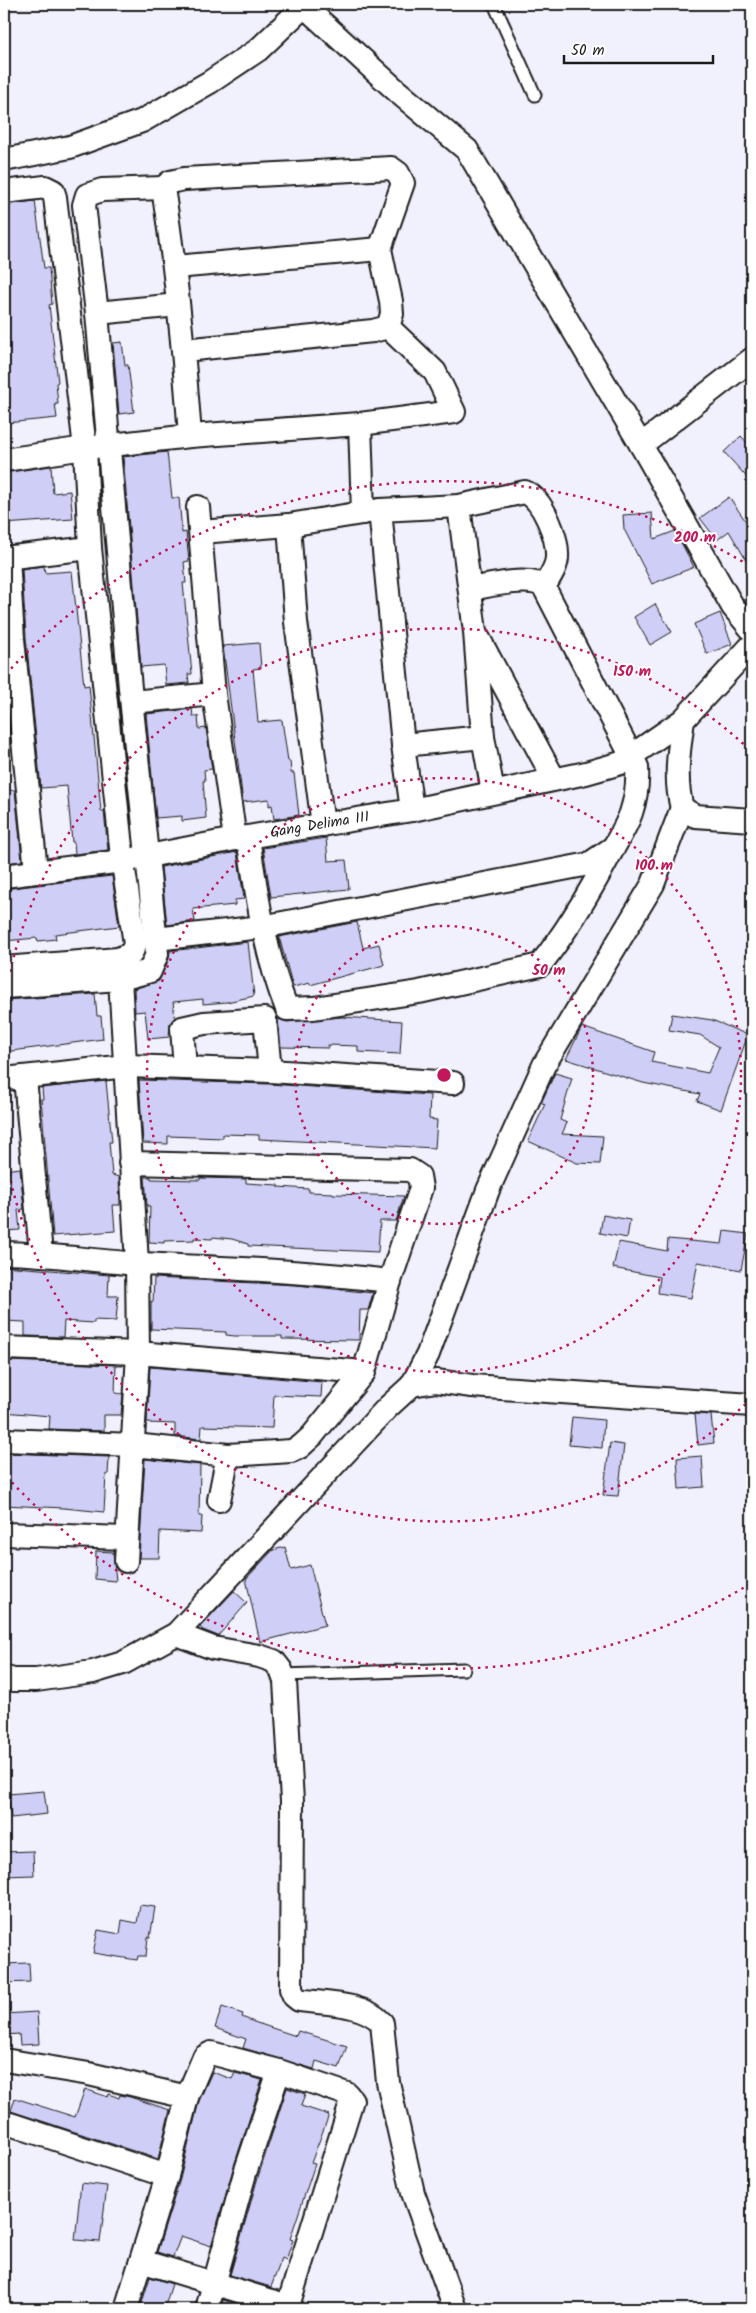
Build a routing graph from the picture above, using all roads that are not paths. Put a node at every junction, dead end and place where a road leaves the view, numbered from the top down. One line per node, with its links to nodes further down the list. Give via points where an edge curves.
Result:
1 (494, 4): 3 (lane)
2 (306, 5): 4 (street, via 258,50 142,121 70,147); 16 (street, via 398,92 467,150)
3 (535, 95)
4 (4, 160)
5 (163, 188): 7 (street, via 170,182 184,179 391,168 403,183); 8 (street); 10 (street, via 102,190 87,195 84,205)
6 (4, 192): 18 (street, via 45,187 53,191)
7 (380, 249): 8 (street); 11 (street, via 391,301)
8 (175, 267): 9 (street)
9 (178, 305): 10 (street); 12 (street)
10 (97, 313): 17 (street)
11 (388, 327): 12 (street); 14 (street, via 435,372 454,412)
12 (184, 350): 15 (street)
13 (752, 358): 16 (street)
14 (360, 424): 15 (street); 22 (street)
15 (190, 436): 17 (street)
16 (641, 445): 29 (street, via 733,608)
17 (108, 446): 18 (street); 34 (street)
18 (85, 448): 19 (street); 25 (street)
19 (4, 460)
20 (459, 506): 22 (street); 27 (street, via 517,492 533,495 550,523 558,558); 28 (street)
21 (198, 507): 24 (street)
22 (372, 511): 23 (street); 38 (street)
23 (289, 525): 24 (street); 45 (street, via 296,622)
24 (201, 532): 33 (street)
25 (90, 548): 26 (street); 49 (street)
26 (6, 558): 31 (street)
27 (544, 586): 28 (street, via 527,581); 39 (street)
28 (470, 589): 30 (street)
29 (752, 630)
30 (475, 632): 37 (street); 40 (street)
31 (8, 639): 36 (street)
32 (752, 645): 35 (street, Gang Delima III)
33 (214, 694): 34 (street); 46 (street)
34 (132, 702): 48 (street)
35 (683, 720): 39 (street, Gang Delima III); 42 (street, via 678,759 678,795)
36 (13, 730): 50 (street)
37 (483, 737): 38 (street); 41 (street)
38 (403, 745): 43 (street)
39 (632, 756): 40 (street, Gang Delima III, via 621,763); 47 (street, via 638,782 631,813)
40 (554, 779): 41 (street, Gang Delima III)
41 (492, 792): 43 (street, Gang Delima III)
42 (682, 808): 44 (street, via 695,816); 70 (street, via 653,884 544,1065 488,1190 428,1354)
43 (412, 810): 45 (street, Gang Delima III)
44 (752, 820)
45 (322, 825): 46 (street, Gang Delima III)
46 (242, 838): 48 (street, Gang Delima III); 52 (street)
47 (613, 848): 52 (street, via 589,864); 52 (street, via 591,890 540,965 502,975 418,992 287,1009 275,981)
48 (146, 855): 49 (street, Gang Delima III); 53 (street)
49 (123, 861): 50 (street, Gang Delima III); 54 (street, via 135,944 131,954 118,959)
50 (36, 871): 51 (street, Gang Delima III)
51 (4, 876)
52 (262, 927): 53 (street)
53 (156, 939): 55 (street, via 157,954 150,971)
54 (4, 968)
55 (120, 978): 56 (street); 57 (street)
56 (4, 987)
57 (127, 1066): 58 (street); 60 (street); 62 (street)
58 (184, 1068): 59 (street); 59 (street, via 182,1028 204,1023 264,1019)
59 (270, 1071): 61 (street)
60 (15, 1078): 64 (street)
61 (453, 1083)
62 (130, 1163): 65 (street); 66 (street, via 410,1170 419,1176 421,1188)
63 (4, 1253): 64 (street)
64 (41, 1254): 65 (street)
65 (137, 1263): 66 (street, via 319,1273); 68 (street)
66 (390, 1281): 69 (street)
67 (4, 1348): 68 (street)
68 (138, 1353): 69 (street); 73 (street)
69 (364, 1372): 74 (street, via 300,1447 291,1451)
70 (412, 1385): 71 (street, via 436,1381); 79 (street)
71 (752, 1405)
72 (4, 1440): 73 (street)
73 (134, 1445): 74 (street); 77 (street)
74 (228, 1455): 75 (street)
75 (219, 1500)
76 (4, 1534): 77 (street)
77 (126, 1538): 78 (street)
78 (126, 1561)
79 (176, 1634): 81 (street, via 213,1648 274,1661); 82 (street, via 123,1663 89,1673 36,1680)
80 (464, 1669): 81 (lane)
81 (283, 1675): 93 (street, via 292,1801 291,1989 299,2000 366,2011 382,2023 388,2082 413,2193)
82 (4, 1677)
83 (4, 2060): 85 (street, via 89,2074)
84 (279, 2071): 85 (street, via 216,2053 207,2054); 89 (street); 90 (street, via 347,2094 352,2100)
85 (187, 2097): 87 (street)
86 (10, 2124): 87 (street)
87 (167, 2176): 88 (street)
88 (140, 2261): 89 (street); 91 (street)
89 (214, 2284): 90 (street); 92 (street)
90 (288, 2308)
91 (126, 2309)
92 (207, 2309)
93 (455, 2309)

